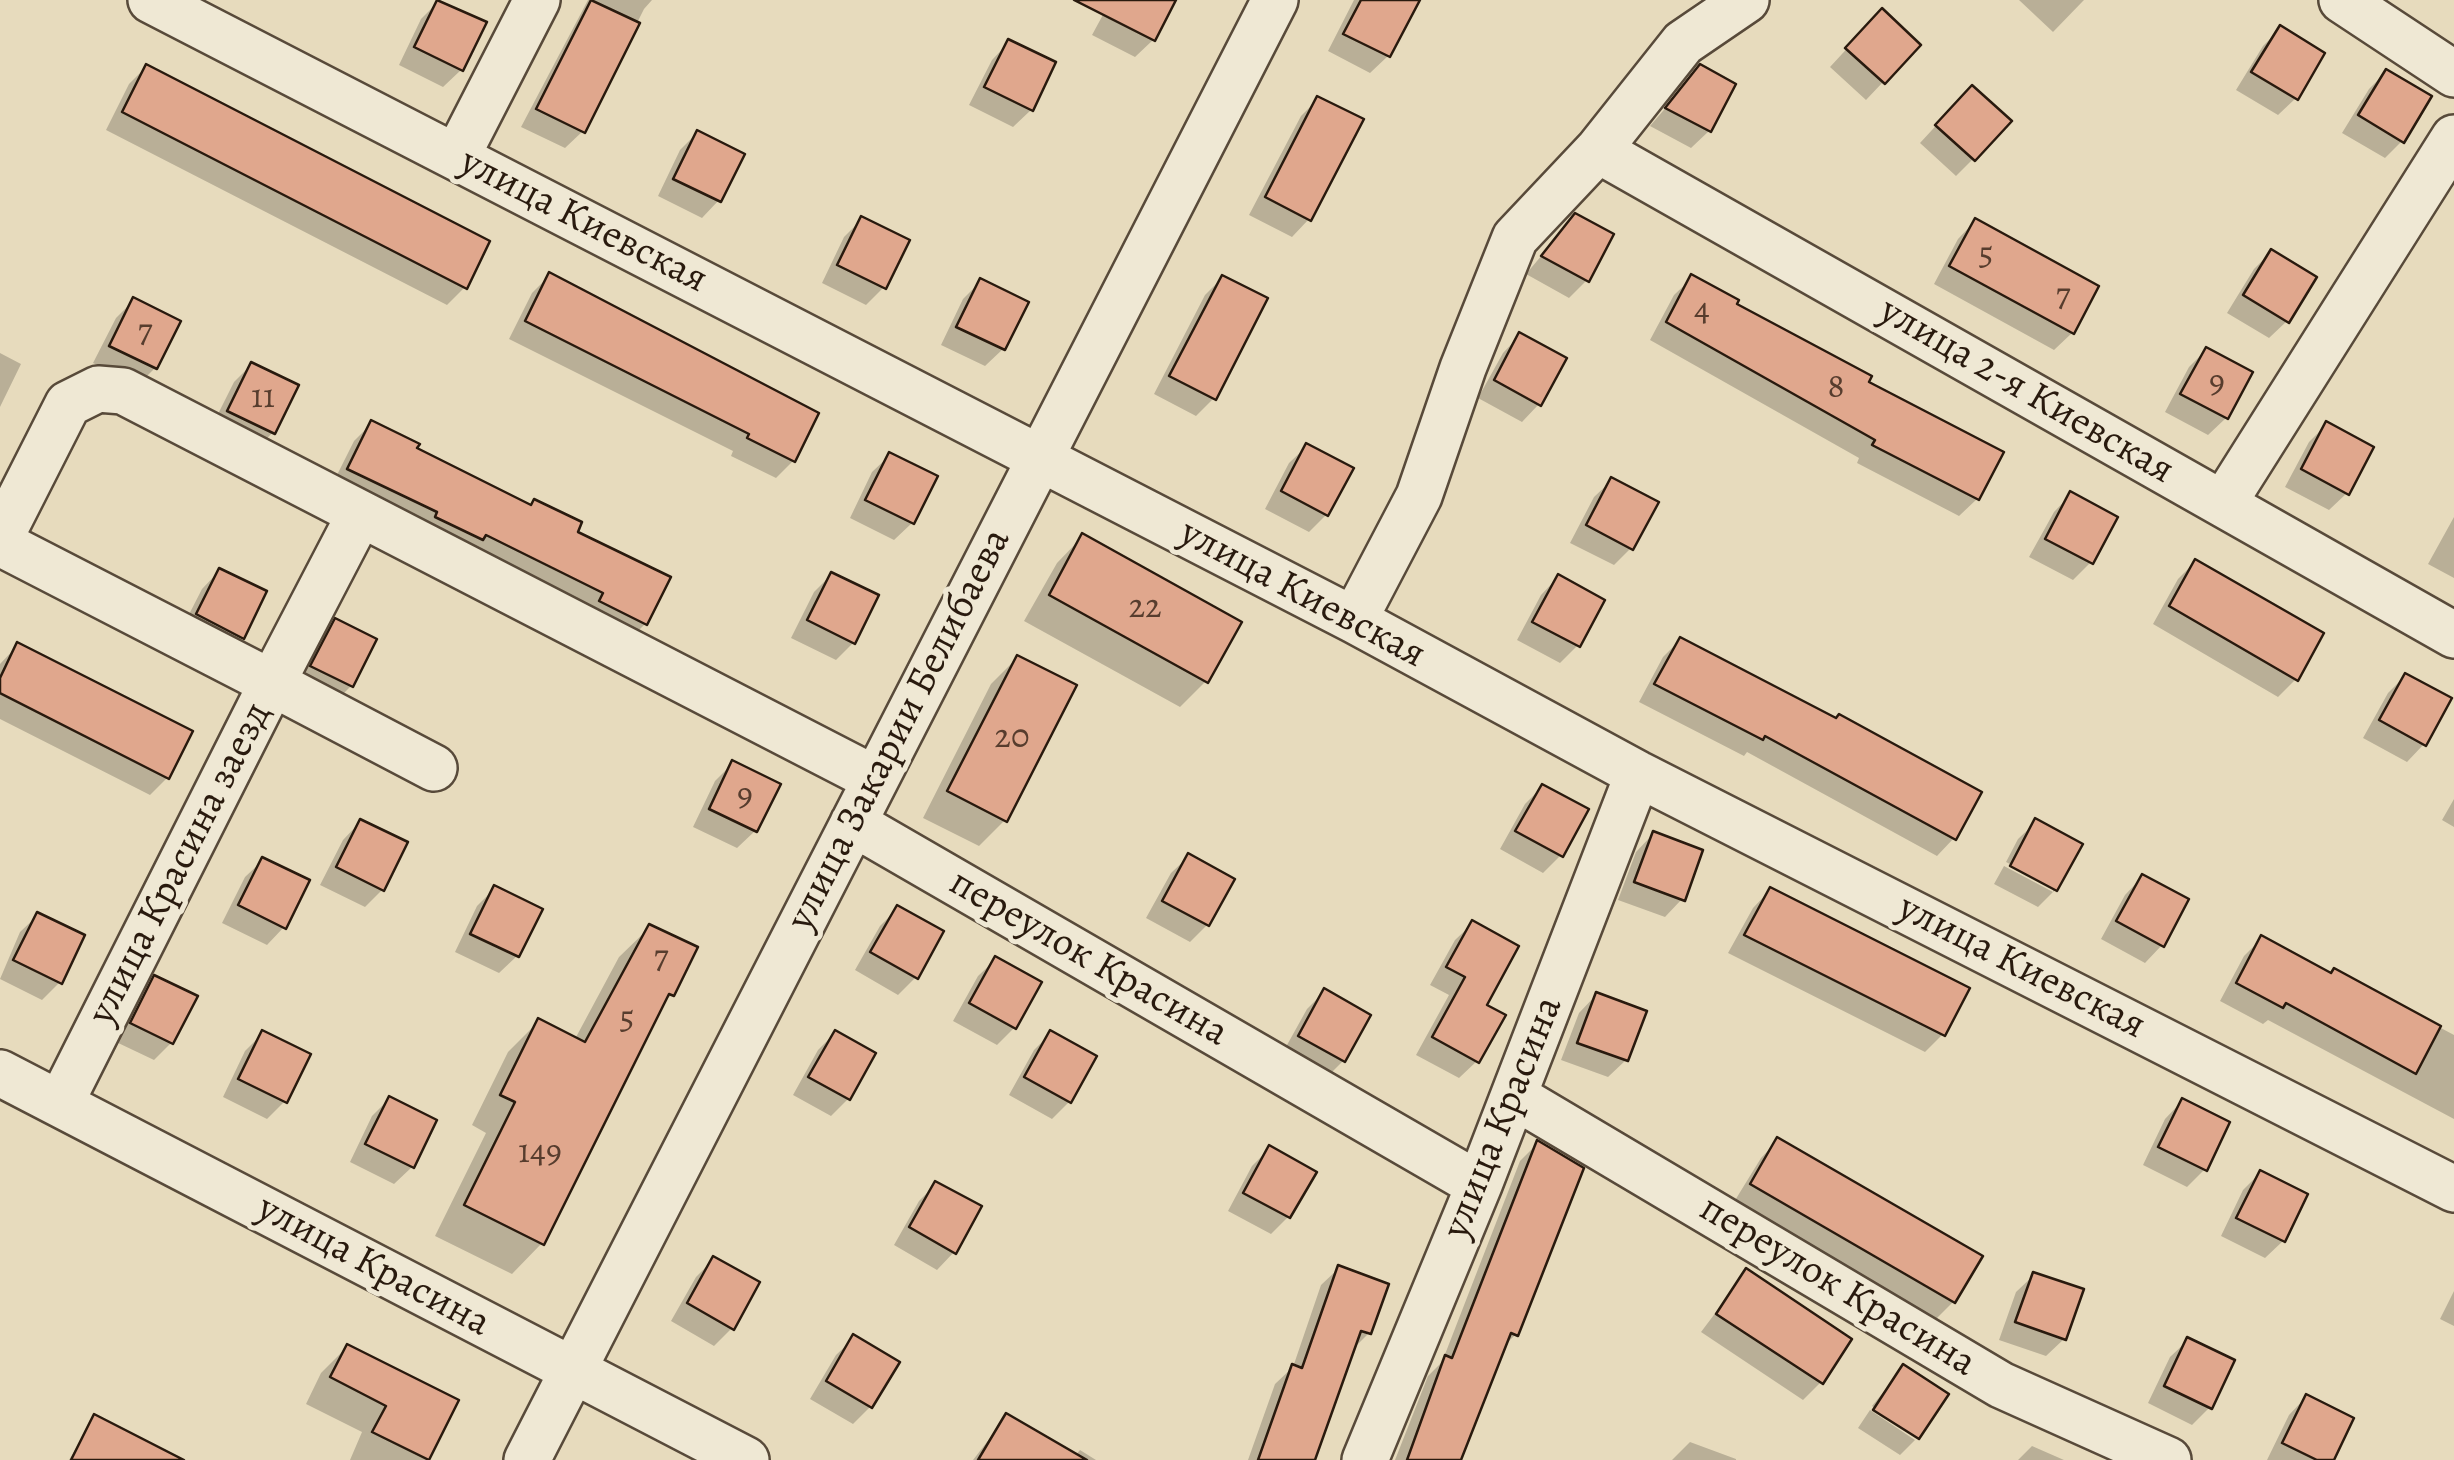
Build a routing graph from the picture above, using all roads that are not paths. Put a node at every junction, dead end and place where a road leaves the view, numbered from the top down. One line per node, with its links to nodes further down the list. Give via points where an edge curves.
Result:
1 (151, 0): 9 (street, улица Киевская)
2 (537, 0): 9 (street)
3 (1275, 0): 10 (street, улица Закарии Белибаева)
4 (1746, 0): 8 (street, via 1683,43)
5 (2342, 0): 6 (street)
6 (2454, 74)
7 (2454, 138): 11 (street)
8 (1598, 150): 11 (street, улица 2-я Киевская); 14 (street, via 1516,238 1419,496)
9 (457, 156): 10 (street, улица Киевская)
10 (1039, 458): 14 (street, улица Киевская); 19 (street, улица Закарии Белибаева)
11 (2223, 504): 15 (street, улица 2-я Киевская)
12 (360, 514): 13 (street, via 123,391 98,389 68,404); 16 (street); 19 (street)
13 (0, 540): 16 (street, улица Красина заезд)
14 (1354, 620): 18 (street, улица Киевская)
15 (2454, 635)
16 (272, 683): 17 (street); 23 (street, улица Красина заезд)
17 (434, 768)
18 (1638, 774): 22 (street, улица Красина); 25 (street, улица Киевская)
19 (875, 779): 20 (street, улица Закарии Белибаева)
20 (853, 823): 24 (street, переулок Красина); 26 (street, улица Закарии Белибаева)
21 (0, 1073): 23 (street, улица Красина)
22 (1514, 1096): 24 (street, улица Красина); 30 (street, переулок Красина, via 2001,1385)
23 (60, 1104): 26 (street, улица Красина)
24 (1479, 1184): 29 (street, улица Красина)
25 (2454, 1189)
26 (573, 1371): 27 (street, улица Закарии Белибаева); 28 (street, улица Красина)
27 (526, 1460)
28 (746, 1460)
29 (1365, 1460)
30 (2168, 1460)

